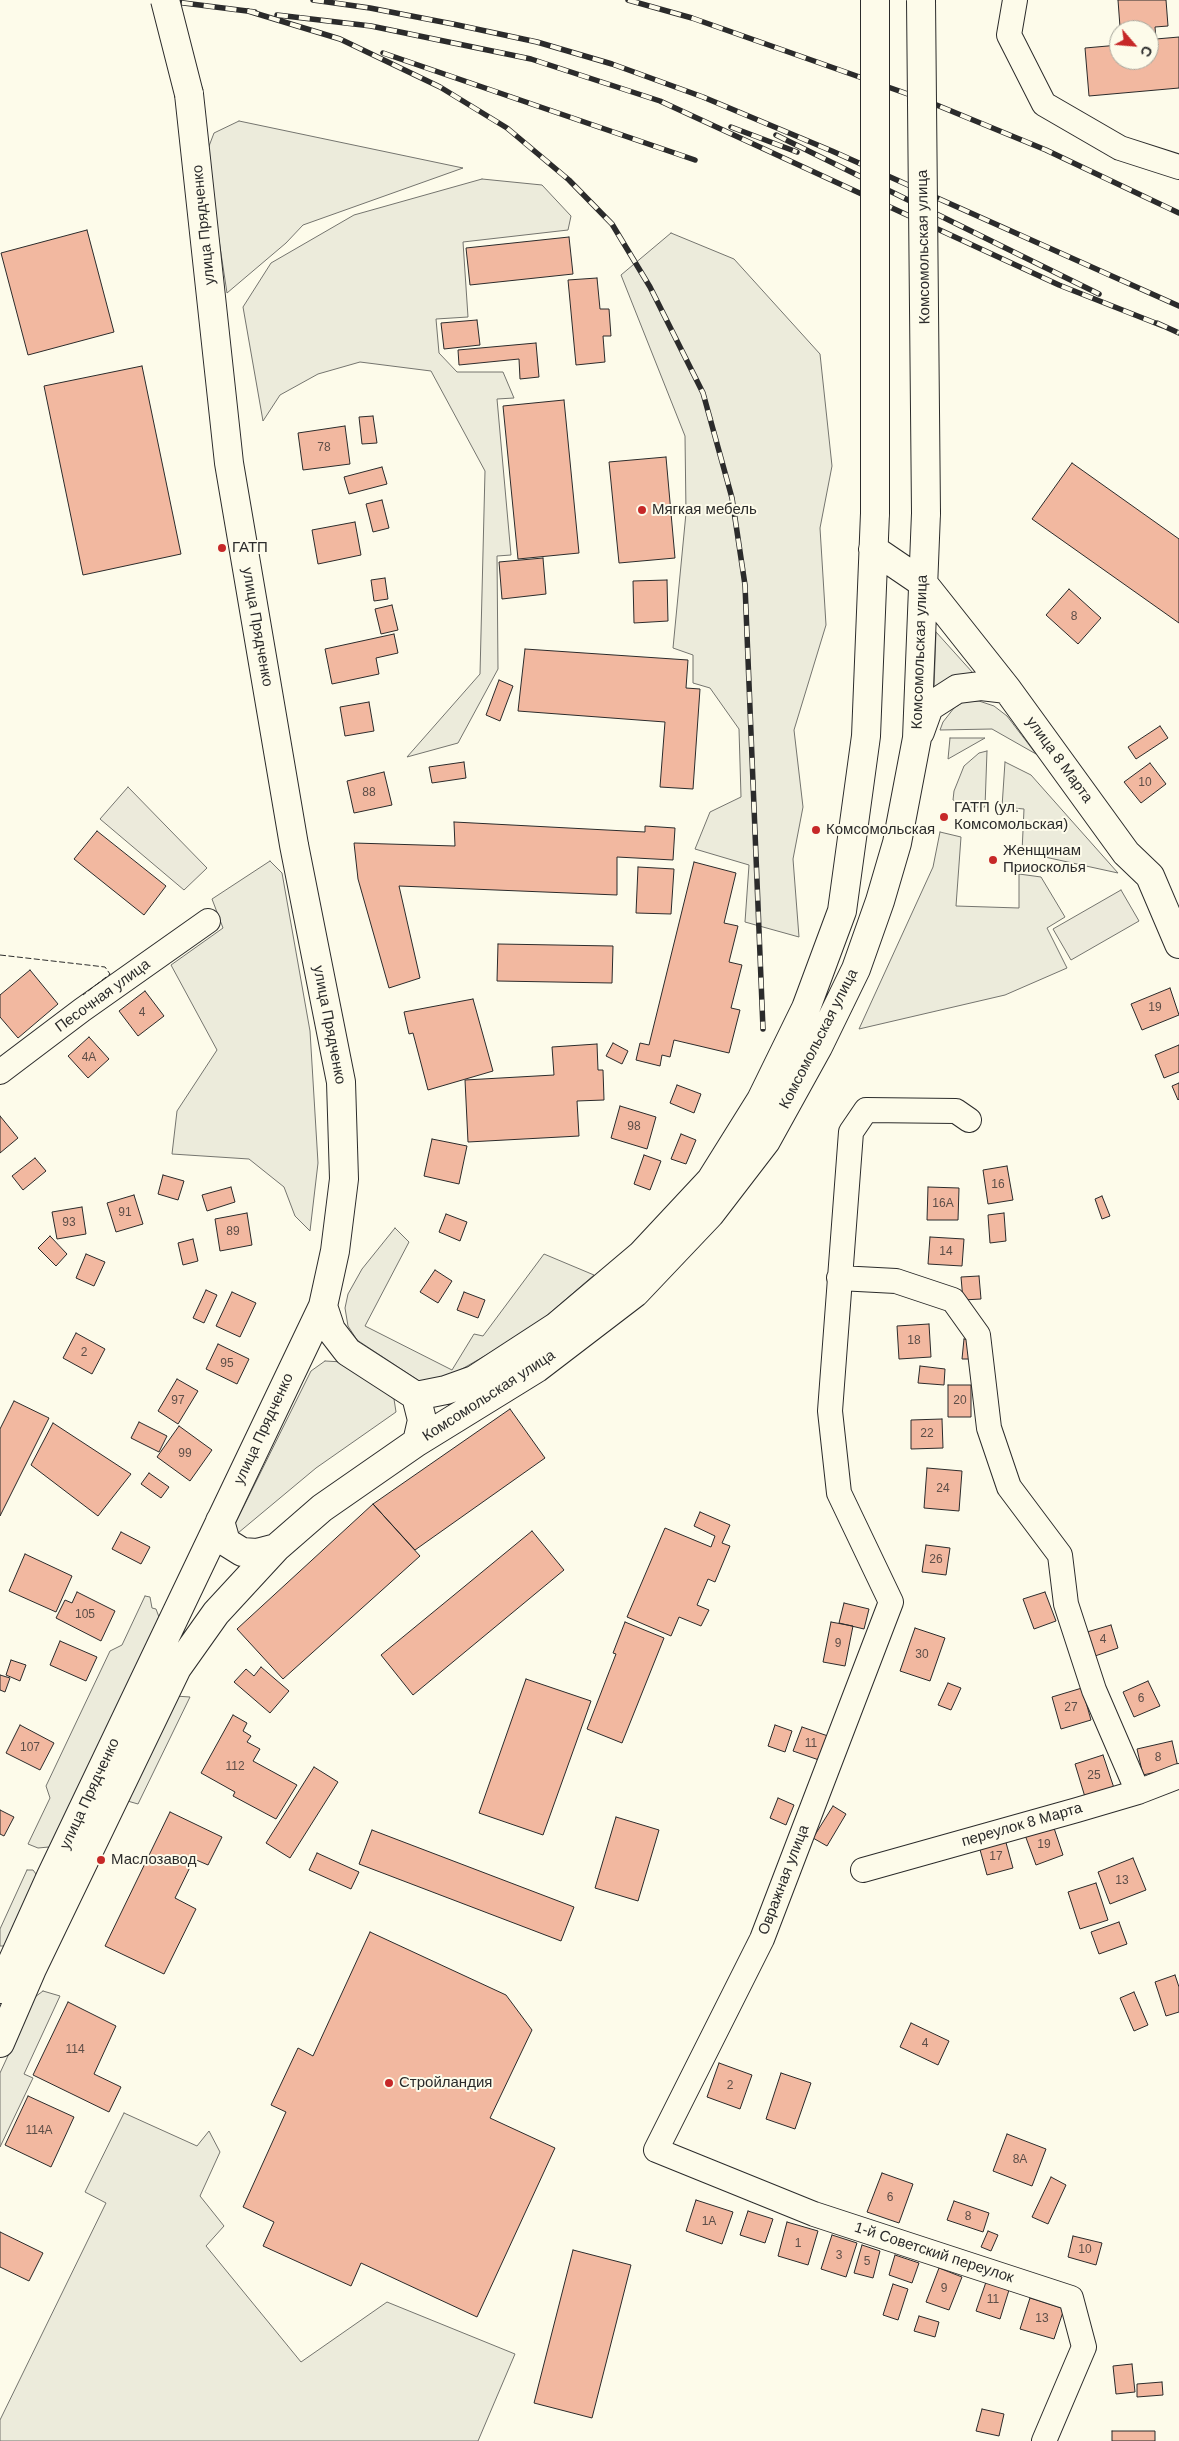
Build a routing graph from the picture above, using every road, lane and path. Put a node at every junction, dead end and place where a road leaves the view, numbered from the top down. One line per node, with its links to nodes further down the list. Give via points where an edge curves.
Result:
1 (165, 0): 15 (main road, улица Прядченко, bridge, via 189,94 229,463 294,845 341,1082 344,1179 335,1251)
2 (876, 0): 6 (main road, Комсомольская улица, bridge)
3 (921, 0): 7 (main road, Комсомольская улица, bridge, via 926,513)
4 (1015, 0): 5 (street, via 1009,35 1044,104 1120,148)
5 (1179, 168)
6 (873, 549): 7 (main road, улица 8 Марта); 18 (main road, Комсомольская улица, via 866,736 842,911 806,1008 761,1100 710,1180 634,1261 557,1326 474,1380)
7 (923, 583): 8 (main road, улица 8 Марта); 9 (main road, Комсомольская улица)
8 (1008, 689): 9 (main road, via 981,686 957,689 929,707); 11 (main road, улица 8 Марта, via 1126,853 1150,876)
9 (917, 738): 19 (main road, Комсомольская улица, via 897,843 856,969 766,1141 710,1214 635,1293 537,1368)
10 (208, 921): 12 (street, Песочная улица)
11 (1179, 944)
12 (0, 1072)
13 (969, 1120): 14 (street, via 956,1112 866,1110 851,1132)
14 (839, 1278): 23 (street, via 896,1281 953,1300 978,1334 989,1428 1009,1487 1060,1555 1066,1604 1094,1690); 28 (street, Овражная улица, via 830,1411 838,1493 891,1602 762,1939)
15 (323, 1306): 16 (main road, via 331,1330); 17 (main road, улица Прядченко)
16 (348, 1352): 17 (main road, via 322,1348); 18 (main road)
17 (298, 1357): 20 (main road, улица Прядченко)
18 (416, 1396): 19 (main road, via 422,1420)
19 (417, 1442): 21 (main road, Комсомольская улица, via 322,1508)
20 (220, 1521): 21 (main road, via 226,1542 242,1552 257,1553); 25 (main road, улица Прядченко)
21 (276, 1548): 25 (main road, улица Прядченко, via 216,1613 177,1668)
22 (1179, 1776): 23 (street, переулок 8 Марта)
23 (1138, 1792): 24 (street, переулок 8 Марта)
24 (863, 1870)
25 (61, 1881): 26 (main road, улица Прядченко); 27 (main road, улица Прядченко)
26 (0, 1989)
27 (0, 2043)
28 (656, 2150): 29 (street, 1-й Советский переулок, via 814,2214 1071,2298 1084,2347)
29 (1044, 2441)

